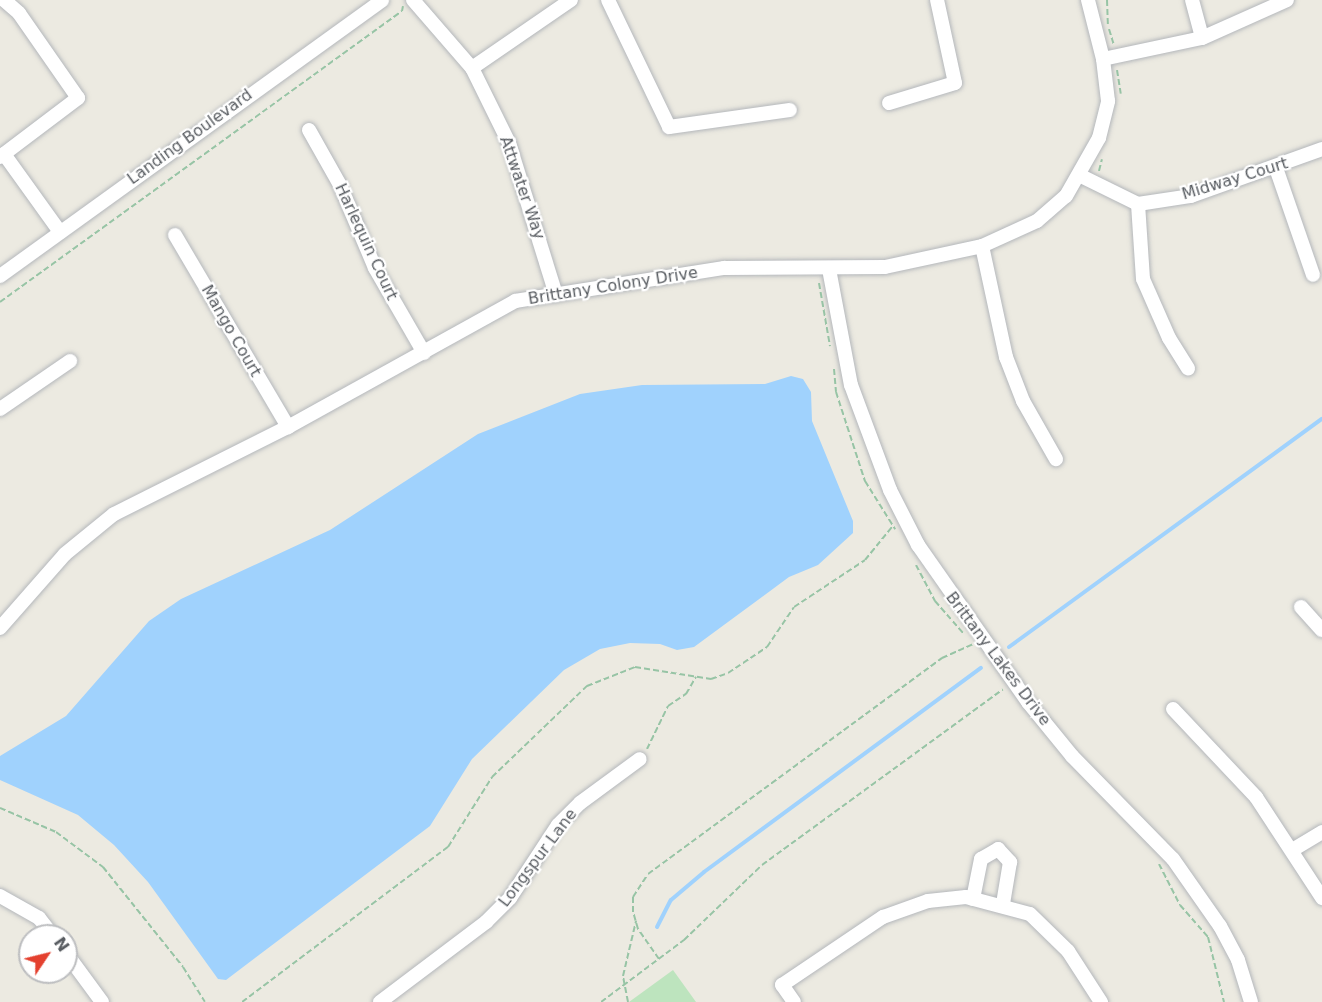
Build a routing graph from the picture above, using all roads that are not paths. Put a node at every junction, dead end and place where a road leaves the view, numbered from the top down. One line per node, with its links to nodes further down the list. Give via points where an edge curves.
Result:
1 (4, 0): 17 (street, via 19,13 78,98)
2 (382, 0): 21 (street, Landing Boulevard)
3 (411, 0): 12 (street, Attwater Way)
4 (572, 0): 12 (street)
5 (608, 0): 14 (street, via 669,127)
6 (938, 0): 13 (street, via 955,83)
7 (1088, 0): 11 (street, Brittany Colony Drive)
8 (1192, 0): 10 (street)
9 (1287, 0): 10 (street)
10 (1202, 38): 11 (street)
11 (1109, 58): 19 (street, Brittany Colony Drive, via 1108,101)
12 (472, 68): 27 (street, Attwater Way, via 509,143)
13 (889, 103)
14 (790, 110)
15 (309, 130): 28 (street, Harlequin Court, via 340,185 375,268)
16 (1322, 149): 18 (street, Midway Court)
17 (2, 155): 21 (street)
18 (1276, 168): 20 (street, Midway Court, via 1191,196); 25 (street)
19 (1086, 179): 20 (street); 23 (street, Brittany Colony Drive, via 1037,221)
20 (1138, 204): 30 (street, via 1143,279 1169,338)
21 (60, 232): 26 (street, Landing Boulevard)
22 (175, 235): 32 (street, Mango Court)
23 (982, 246): 24 (street, Brittany Colony Drive); 33 (street, via 1006,357 1023,401)
24 (830, 275): 27 (street, Brittany Colony Drive, via 723,268); 51 (street, Brittany Lakes Drive, via 851,384 902,514 938,576 1028,702 1072,756 1173,859 1220,926 1238,960)
25 (1313, 275)
26 (0, 276)
27 (556, 295): 28 (street, Brittany Colony Drive, via 515,302)
28 (424, 353): 32 (street, Brittany Colony Drive)
29 (70, 361): 31 (street)
30 (1188, 368)
31 (0, 409)
32 (288, 427): 35 (street, Brittany Colony Drive, via 114,514 65,554)
33 (1056, 459)
34 (1301, 607): 36 (street)
35 (0, 628)
36 (1322, 630)
37 (1173, 709): 40 (street, via 1256,797)
38 (640, 759): 48 (street, Longspur Lane, via 580,803 558,825 510,898 486,922)
39 (1322, 832): 40 (street)
40 (1294, 849): 43 (street)
41 (0, 896): 45 (street)
42 (973, 898): 44 (street); 44 (street, via 981,859 990,850 998,849 1010,862); 49 (street, via 928,901 883,917 782,985)
43 (1322, 898)
44 (1003, 904): 50 (street, via 1030,914 1053,936)
45 (44, 924)
46 (78, 969): 47 (street)
47 (102, 1002)
48 (380, 1002)
49 (794, 1002)
50 (1101, 1002)
51 (1251, 1002)

